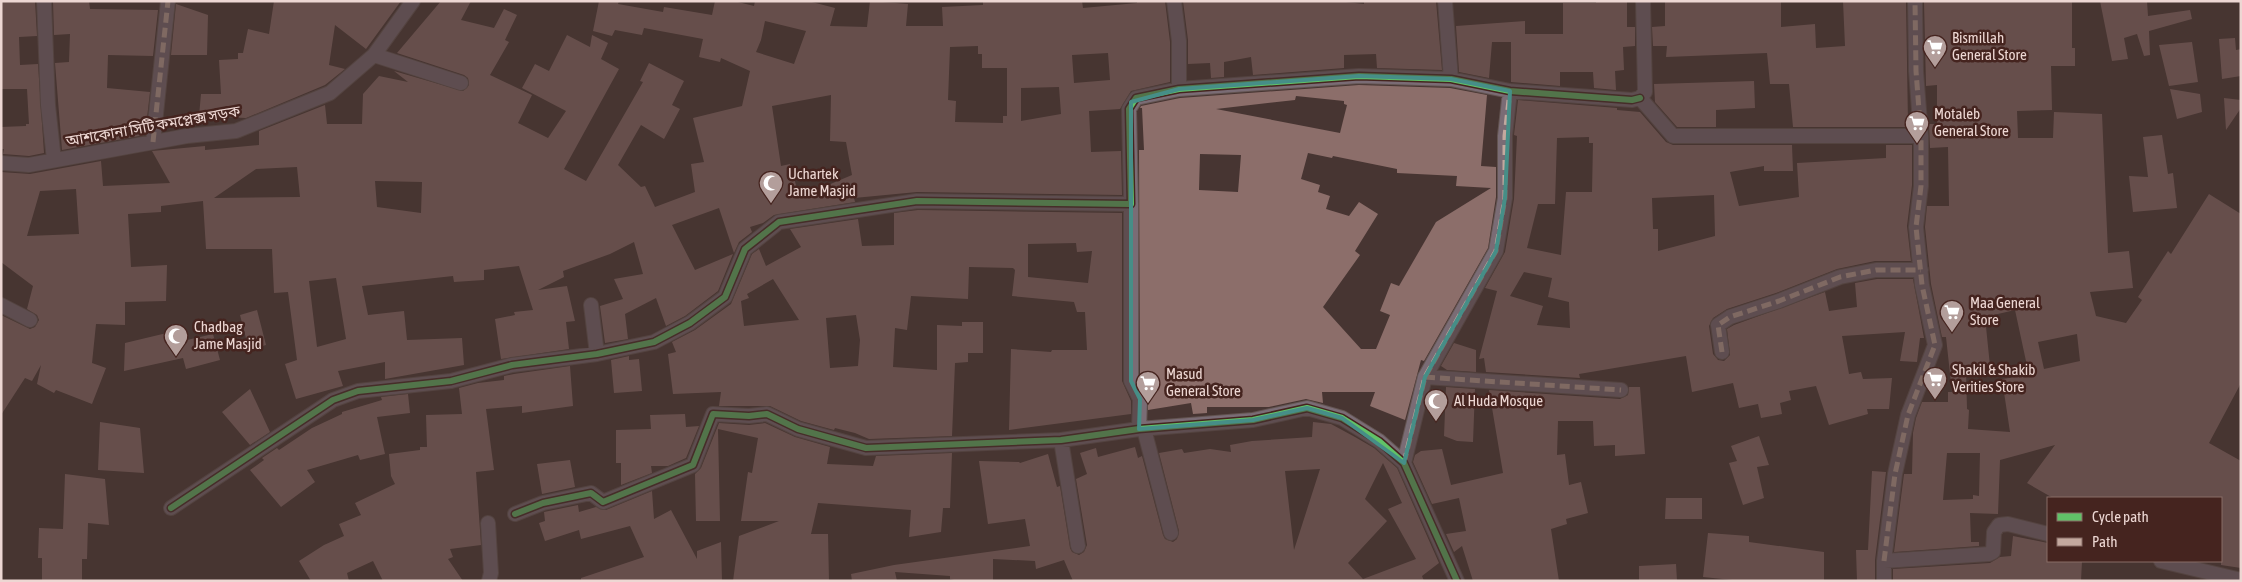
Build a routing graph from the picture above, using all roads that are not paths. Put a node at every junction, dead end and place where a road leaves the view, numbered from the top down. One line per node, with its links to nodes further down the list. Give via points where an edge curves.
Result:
1 (44, 1): 16 (street, via 48,105)
2 (168, 1): 15 (street)
3 (413, 1): 8 (street, আশকোনা সিটি কমপ্লেক্স সড়ক)
4 (1174, 1): 11 (street, via 1179,42)
5 (1446, 1): 9 (street)
6 (1643, 1): 13 (street, via 1645,92)
7 (1915, 1): 14 (street)
8 (374, 55): 10 (street); 15 (street, আশকোনা সিটি কমপ্লেক্স সড়ক, via 330,93 236,131)
9 (1451, 79): 11 (street, via 1359,76); 12 (street)
10 (461, 83)
11 (1179, 88): 18 (street, via 1136,98 1129,109)
12 (1510, 91): 13 (street); 25 (street, via 1505,136 1505,198 1496,251)
13 (1640, 98): 14 (street, via 1673,136)
14 (1921, 136): 19 (street, via 1921,186 1916,228)
15 (153, 142): 16 (street, আশকোনা সিটি কমপ্লেক্স সড়ক)
16 (54, 160): 17 (street, আশকোনা সিটি কমপ্লেক্স সড়ক, via 29,165)
17 (1, 163)
18 (1131, 204): 24 (street, via 917,201 779,222 745,250 725,296 690,323 654,342); 27 (street, via 1132,381 1140,399)
19 (1921, 270): 23 (street, via 1876,270 1840,277 1730,317 1718,325); 36 (street, via 1935,345 1908,415 1895,474)
20 (1, 305): 22 (street)
21 (591, 305): 24 (street)
22 (30, 320)
23 (1722, 352)
24 (597, 354): 30 (street, via 512,365 451,381 358,391 333,400)
25 (1424, 377): 26 (street); 29 (street)
26 (1620, 390)
27 (1141, 430): 28 (street); 29 (street, via 1253,420 1307,408 1342,418 1379,441); 33 (street)
28 (1060, 440): 31 (street, via 866,448 798,429 767,414 713,414 693,465 603,502 591,493 543,503); 35 (street)
29 (1404, 463): 40 (street)
30 (170, 508)
31 (515, 514)
32 (488, 524): 39 (street)
33 (1171, 532)
34 (2047, 534): 36 (street, via 2008,524 1999,525 1994,532 1993,552 1989,554)
35 (1078, 546)
36 (1884, 561): 41 (street)
37 (2165, 562): 38 (street)
38 (2241, 580)
39 (489, 581)
40 (1457, 581)
41 (1884, 581)

